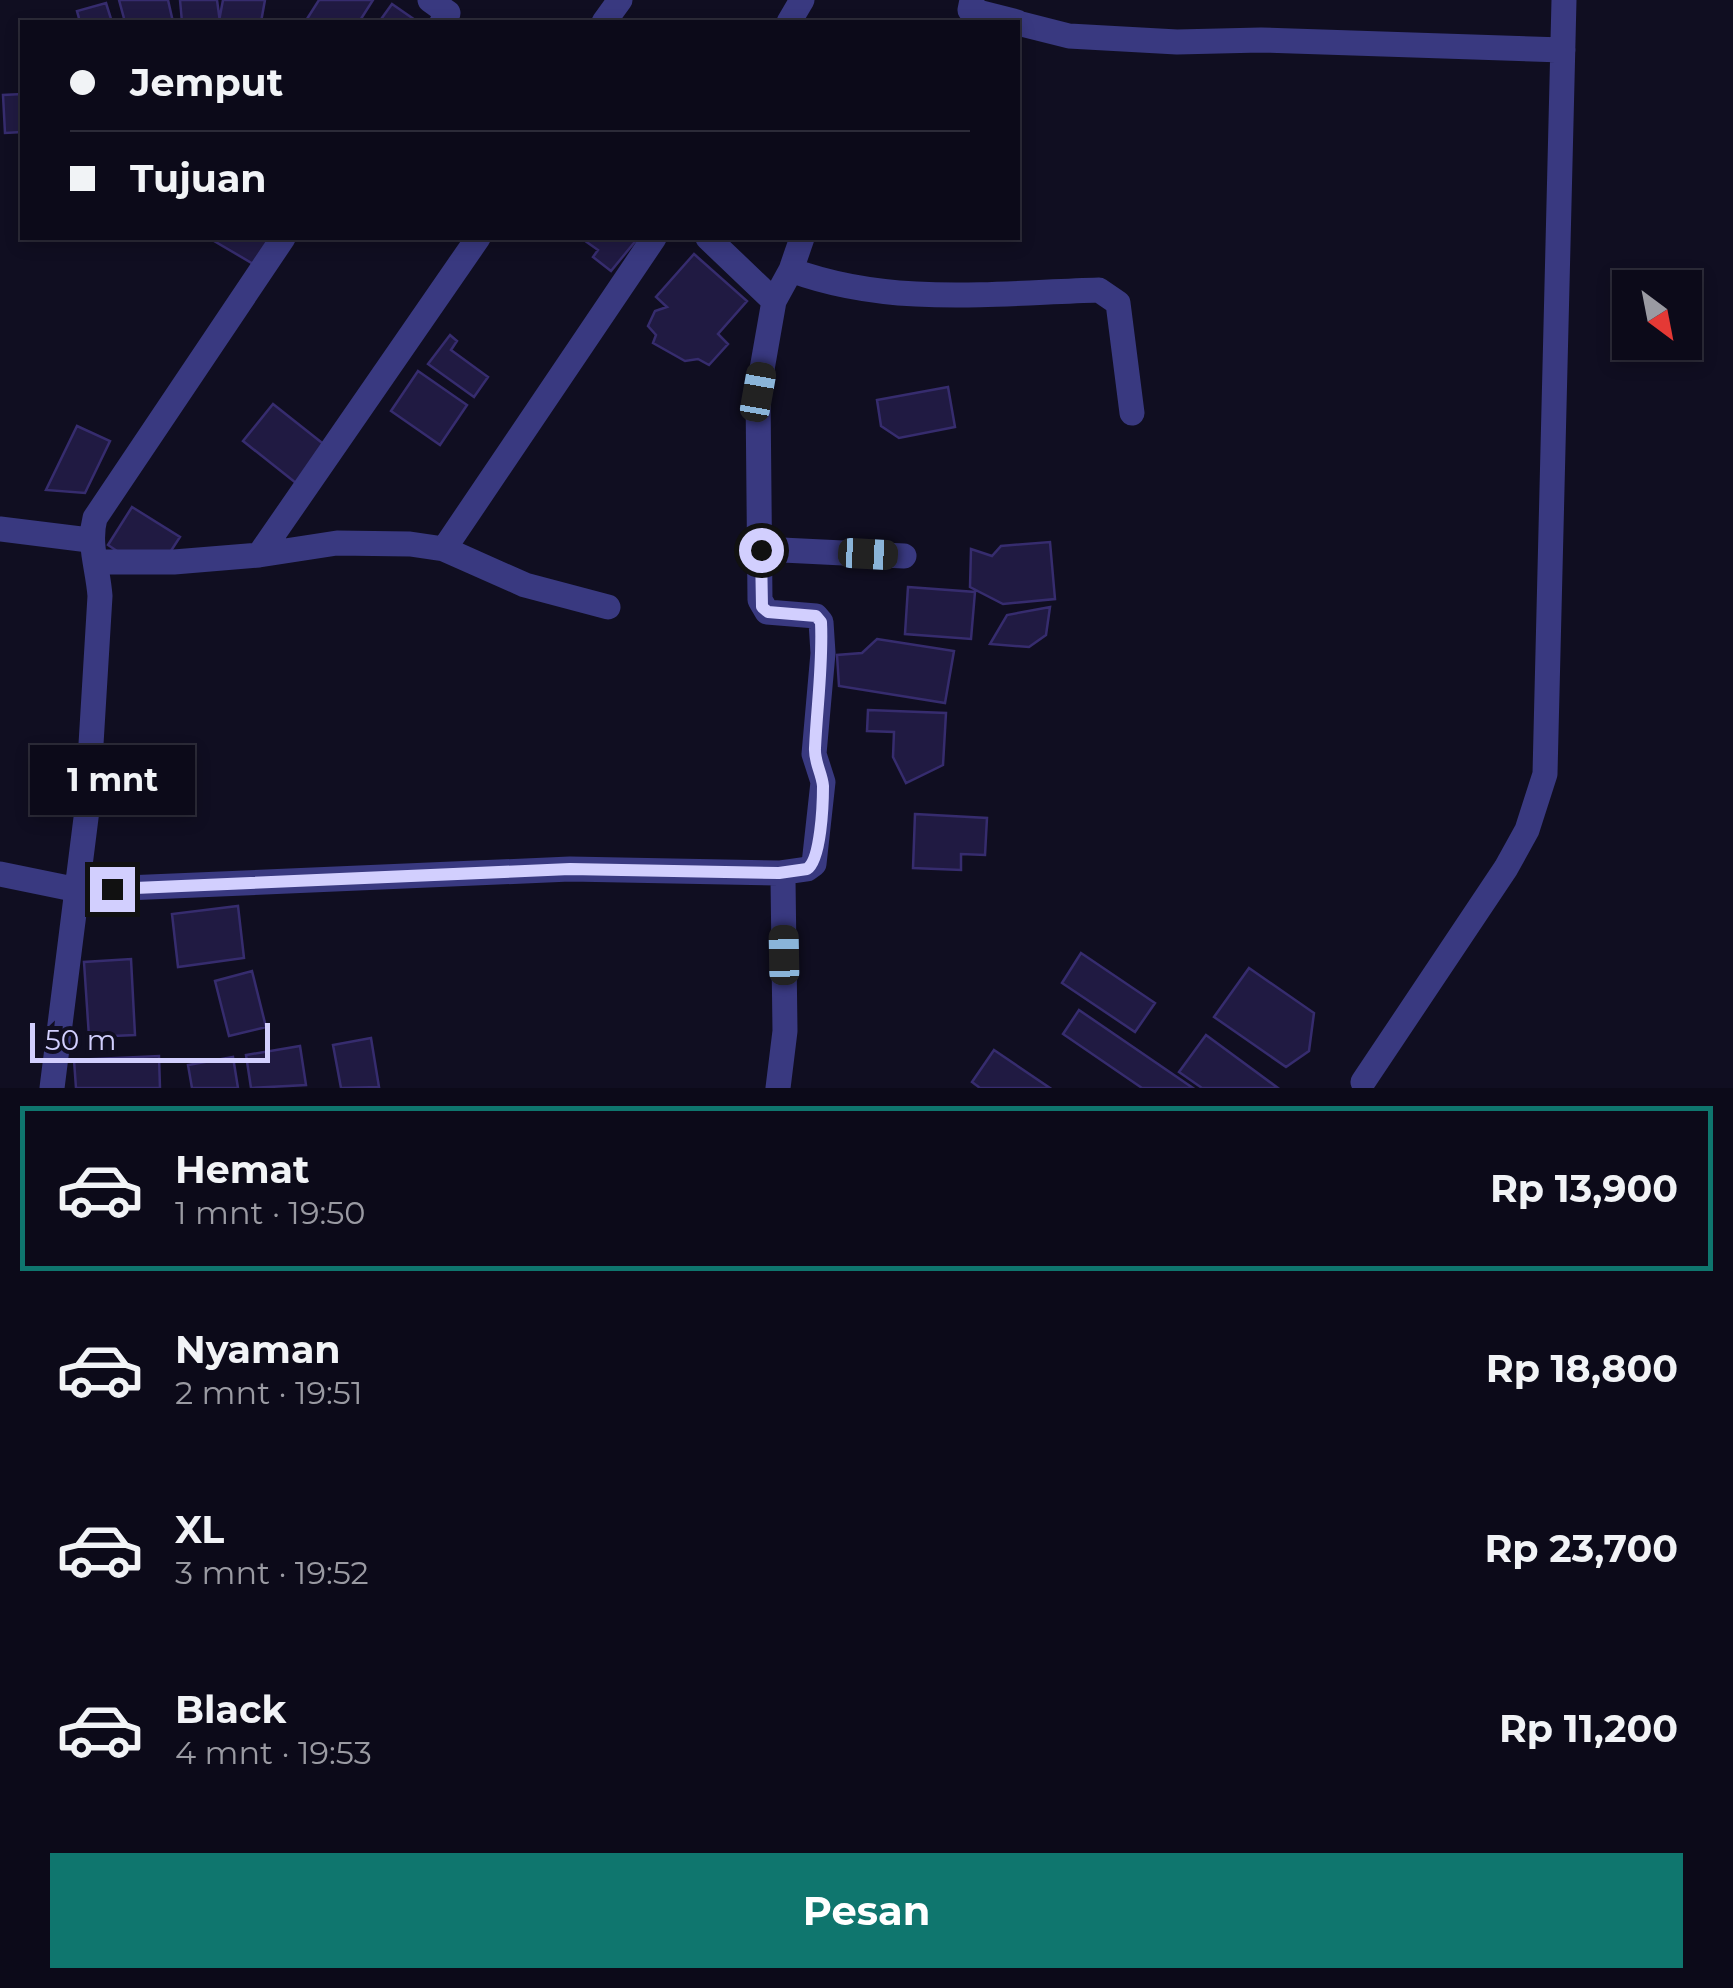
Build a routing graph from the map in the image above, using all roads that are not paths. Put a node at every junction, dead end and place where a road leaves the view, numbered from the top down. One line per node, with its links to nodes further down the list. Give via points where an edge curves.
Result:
1 (972, 0): 3 (street, via 970,10)
2 (1564, 0): 5 (street)
3 (1006, 20)
4 (1020, 24): 5 (street, via 1069,36 1177,42)
5 (1562, 50): 24 (street, via 1545,774 1506,868)
6 (282, 240): 17 (street, via 95,518)
7 (477, 240): 18 (street)
8 (653, 240): 15 (street)
9 (710, 240): 12 (street)
10 (801, 240): 11 (street)
11 (792, 270): 12 (street); 13 (street, via 832,285 912,296 1110,294 1123,327)
12 (774, 301): 16 (street, via 758,392)
13 (1132, 413)
14 (0, 529): 17 (street)
15 (444, 549): 18 (street, via 338,543); 20 (street, via 525,585)
16 (761, 550): 19 (street); 21 (street, via 762,607 816,616 823,653 814,754 823,782 816,858 807,869)
17 (93, 551): 18 (street, via 174,562); 23 (street, via 99,615)
18 (259, 555)
19 (904, 556)
20 (608, 607)
21 (779, 873): 23 (street, via 570,869); 26 (street, via 785,1031)
22 (0, 874): 23 (street)
23 (78, 890): 25 (street)
24 (1362, 1082)
25 (52, 1088)
26 (778, 1088)

